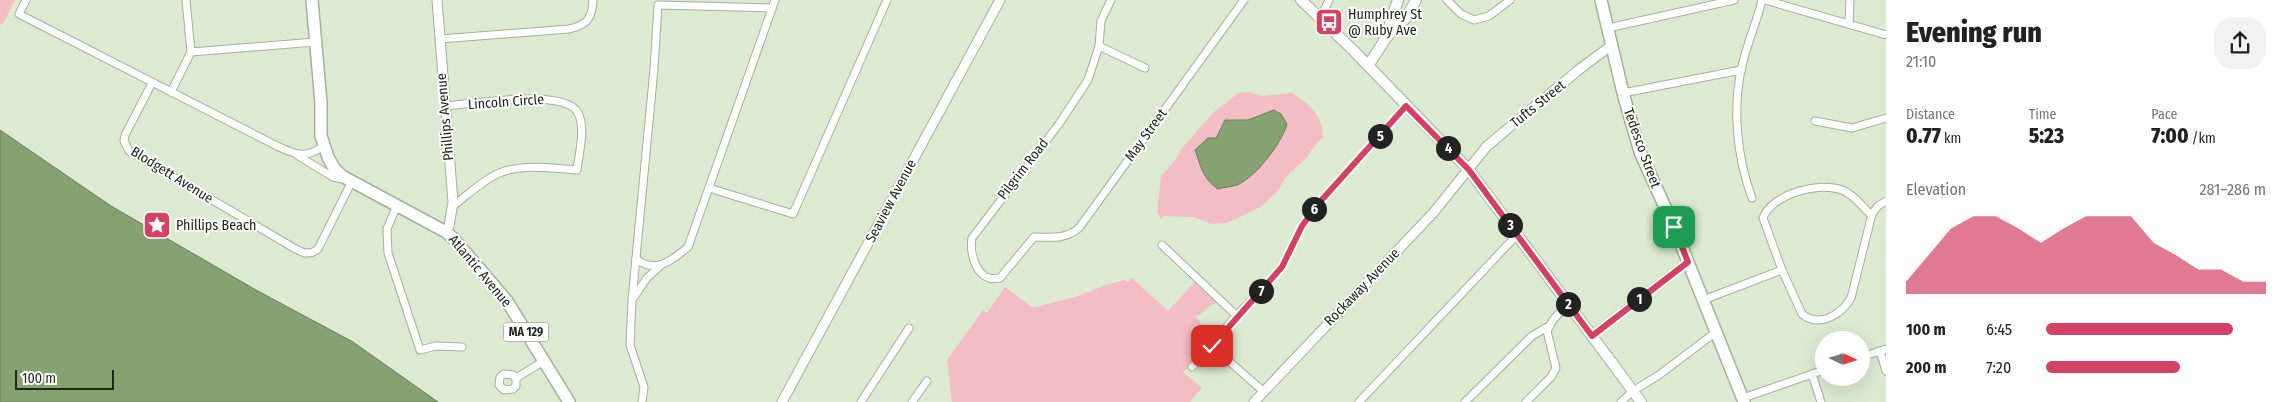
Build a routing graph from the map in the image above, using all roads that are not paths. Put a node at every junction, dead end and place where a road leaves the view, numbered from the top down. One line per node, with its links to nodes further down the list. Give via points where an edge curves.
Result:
1 (26, 0): 36 (street, via 19,14)
2 (186, 0): 32 (street)
3 (312, 0): 29 (main road, Atlantic Avenue / MA 129)
4 (437, 0): 27 (street, Phillips Avenue)
5 (593, 0): 27 (street, via 590,17 583,26)
6 (775, 0): 22 (street)
7 (887, 0): 48 (street, via 792,214)
8 (1000, 0): 87 (street, Seaview Avenue)
9 (1111, 0): 31 (street, Pilgrim Road, via 1101,21)
10 (1244, 0): 56 (street, May Street, via 1079,228 1061,237)
11 (1300, 0): 23 (main road)
12 (1328, 0): 23 (street)
13 (1398, 0): 28 (main road)
14 (1416, 0): 28 (main road, via 1406,18)
15 (1447, 0): 16 (street, via 1467,18 1474,20 1489,16)
16 (1510, 0)
17 (1601, 0): 25 (main road, Tedesco Street)
18 (1734, 0): 25 (street)
19 (1764, 0): 24 (street); 35 (street)
20 (1850, 0): 24 (street)
21 (694, 3): 22 (street); 58 (street, via 658,6)
22 (772, 8): 48 (street)
23 (1320, 19): 33 (main road)
24 (1849, 24): 26 (street)
25 (1608, 28): 30 (main road, Tedesco Street)
26 (1886, 35)
27 (440, 40): 39 (street, Phillips Avenue)
28 (1384, 41): 33 (main road)
29 (315, 42): 32 (street); 41 (main road, Atlantic Avenue / MA 129)
30 (1612, 45): 38 (main road, Tedesco Street); 46 (street, Tufts Street, via 1487,146)
31 (1099, 46): 34 (street); 56 (street, Pilgrim Road, via 1091,75 1072,105 972,238 974,264 984,276 994,280 1000,278)
32 (191, 52): 37 (street)
33 (1368, 66): 40 (main road)
34 (1145, 68)
35 (1741, 70): 38 (street); 49 (street, via 1738,105 1740,150 1742,169)
36 (152, 83): 37 (street); 47 (street, Blodgett Avenue, via 125,135 129,151 304,253 318,249)
37 (171, 92): 45 (street)
38 (1623, 93): 59 (main road, Tedesco Street, via 1644,162)
39 (445, 106): 52 (street, Phillips Avenue); 52 (street, Lincoln Circle, via 554,99 570,104 578,111 581,123 577,170 506,171 495,175)
40 (1406, 106): 46 (main road); 65 (street, via 1319,203 1302,226 1282,267)
41 (321, 110): 44 (main road, Atlantic Avenue / MA 129); 47 (main road, Atlantic Avenue / MA 129, via 332,149)
42 (1886, 118): 43 (street, via 1852,128)
43 (1815, 121)
44 (323, 146): 45 (street, via 312,154); 47 (main road, Atlantic Avenue / MA 129, via 334,168)
45 (297, 155): 47 (street, via 333,176)
46 (1469, 170): 55 (main road); 83 (street, Rockaway Avenue, via 1434,212)
47 (352, 181): 51 (main road, Atlantic Avenue / MA 129)
48 (709, 188): 60 (street, via 688,247)
49 (1752, 198)
50 (1886, 201): 53 (street)
51 (397, 206): 54 (main road, Atlantic Avenue / MA 129); 71 (street, via 387,229 388,253 420,350 436,346)
52 (452, 206): 54 (street, Phillips Avenue)
53 (1871, 215): 61 (street, via 1845,191 1822,188 1797,191 1770,206 1765,212 1764,224); 61 (street, via 1854,291 1839,312 1820,320 1806,318 1798,309)
54 (446, 232): 74 (main road, Atlantic Avenue / MA 129, via 507,301)
55 (1516, 236): 64 (main road); 91 (street)
56 (1031, 239)
57 (1162, 245): 65 (street)
58 (636, 259): 60 (street, via 651,267); 62 (street)
59 (1688, 262): 63 (main road, Tedesco Street); 69 (street)
60 (660, 266): 62 (street)
61 (1782, 270): 63 (street)
62 (632, 300): 86 (street, via 630,345 644,387)
63 (1703, 300): 68 (main road, Tedesco Street)
64 (1568, 303): 66 (street); 69 (main road)
65 (1237, 316): 70 (street)
66 (1549, 325): 92 (street, via 1532,336); 93 (street, via 1547,333 1556,368)
67 (909, 328): 88 (street)
68 (1716, 332): 82 (street); 84 (main road, Tedesco Street)
69 (1592, 336): 82 (main road)
70 (1212, 346): 76 (street); 83 (street)
71 (462, 347)
72 (1883, 350): 73 (street); 75 (street)
73 (1870, 355)
74 (544, 361): 80 (street); 85 (main road, Atlantic Avenue / MA 129)
75 (1884, 361): 77 (street)
76 (1192, 367)
77 (1886, 371)
78 (1815, 373): 79 (street)
79 (1812, 374): 84 (street); 96 (street)
80 (516, 378)
81 (927, 382): 89 (street)
82 (1633, 391): 94 (street); 95 (main road)
83 (1264, 392): 90 (street, Rockaway Avenue)
84 (1743, 400)
85 (569, 402)
86 (642, 402)
87 (782, 402)
88 (861, 402)
89 (912, 402)
90 (1254, 402)
91 (1359, 402)
92 (1465, 402)
93 (1526, 402)
94 (1621, 402)
95 (1641, 402)
96 (1821, 402)

